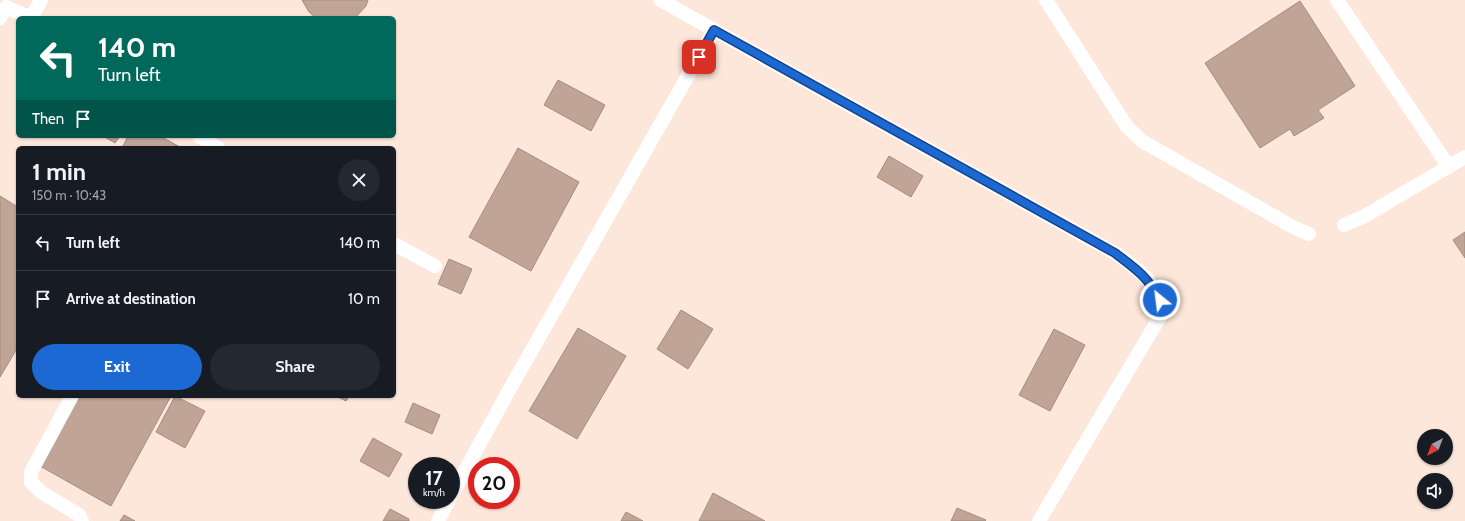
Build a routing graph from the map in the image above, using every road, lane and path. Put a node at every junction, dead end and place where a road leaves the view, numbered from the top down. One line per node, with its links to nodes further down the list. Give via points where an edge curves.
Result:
1 (41, 0): 6 (lane)
2 (660, 0): 8 (lane)
3 (1046, 0): 12 (lane, via 1127,127 1142,141 1286,224)
4 (1337, 0): 10 (lane)
5 (26, 16): 7 (lane, via 6,7)
6 (32, 16)
7 (0, 18)
8 (714, 30): 16 (lane); 20 (lane, via 1115,253 1151,283 1160,300 1161,315)
9 (1465, 156): 10 (lane)
10 (1449, 167): 11 (lane, via 1363,217)
11 (1344, 224)
12 (1309, 234)
13 (396, 245): 14 (lane)
14 (435, 266)
15 (71, 398): 18 (lane, via 31,472 31,482 40,492 79,515)
16 (460, 480)
17 (444, 509): 19 (lane)
18 (82, 521)
19 (438, 521)
20 (1039, 521)

